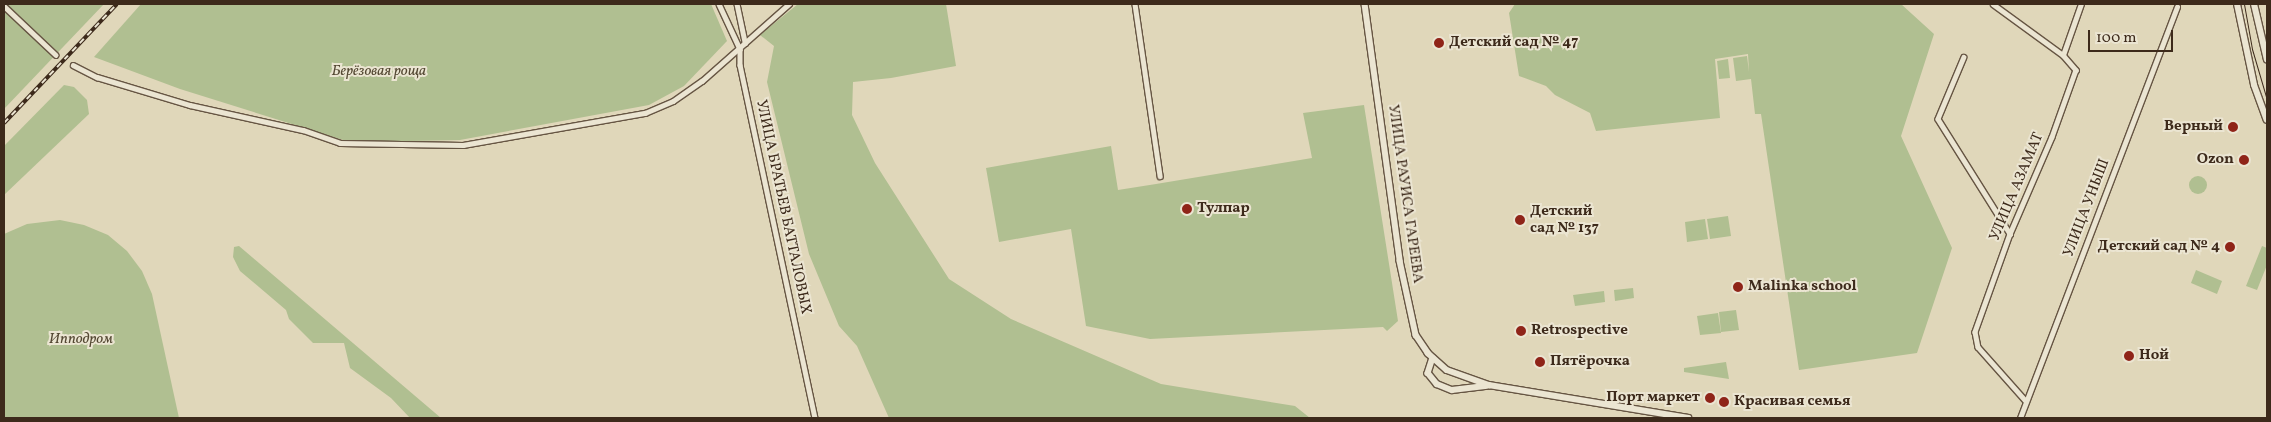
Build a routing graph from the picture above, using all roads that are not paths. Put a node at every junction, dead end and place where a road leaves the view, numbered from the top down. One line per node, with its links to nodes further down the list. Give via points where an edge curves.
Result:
1 (719, 4): 13 (street, УЛИЦА БРАТЬЕВ БАТТАЛОВЫХ)
2 (737, 4): 12 (street)
3 (789, 4): 12 (street)
4 (1135, 4): 20 (street)
5 (1366, 4): 22 (street, УЛИЦА РАУИСА ГАРЕЕВА, via 1400,260 1416,335)
6 (1993, 4): 15 (street, УЛИЦА АЗАМАТ)
7 (2081, 4): 15 (street)
8 (2237, 4): 19 (main road, via 2252,76)
9 (2254, 4): 17 (main road)
10 (4, 6): 14 (street)
11 (2177, 7): 24 (street, УЛИЦА УНЫШ)
12 (745, 43): 13 (street)
13 (740, 49): 18 (street, via 688,93 645,113 464,144 340,143 304,130 190,105 97,77); 25 (street, УЛИЦА БРАТЬЕВ БАТТАЛОВЫХ, via 740,65)
14 (56, 55)
15 (2063, 55): 21 (street, УЛИЦА АЗАМАТ, via 2076,70 2052,137)
16 (1964, 57): 21 (street, via 1938,119)
17 (2267, 60)
18 (74, 65)
19 (2267, 120)
20 (1160, 176)
21 (2010, 234): 24 (street, УЛИЦА АЗАМАТ, via 1975,332 1978,347)
22 (1433, 358): 23 (street, УЛИЦА РАУИСА ГАРЕЕВА, via 1447,370); 23 (street, via 1428,374 1437,384 1452,390)
23 (1489, 385): 26 (street, УЛИЦА РАУИСА ГАРЕЕВА)
24 (2026, 401): 27 (street, УЛИЦА УНЫШ)
25 (815, 418)
26 (1688, 418)
27 (2020, 418)

